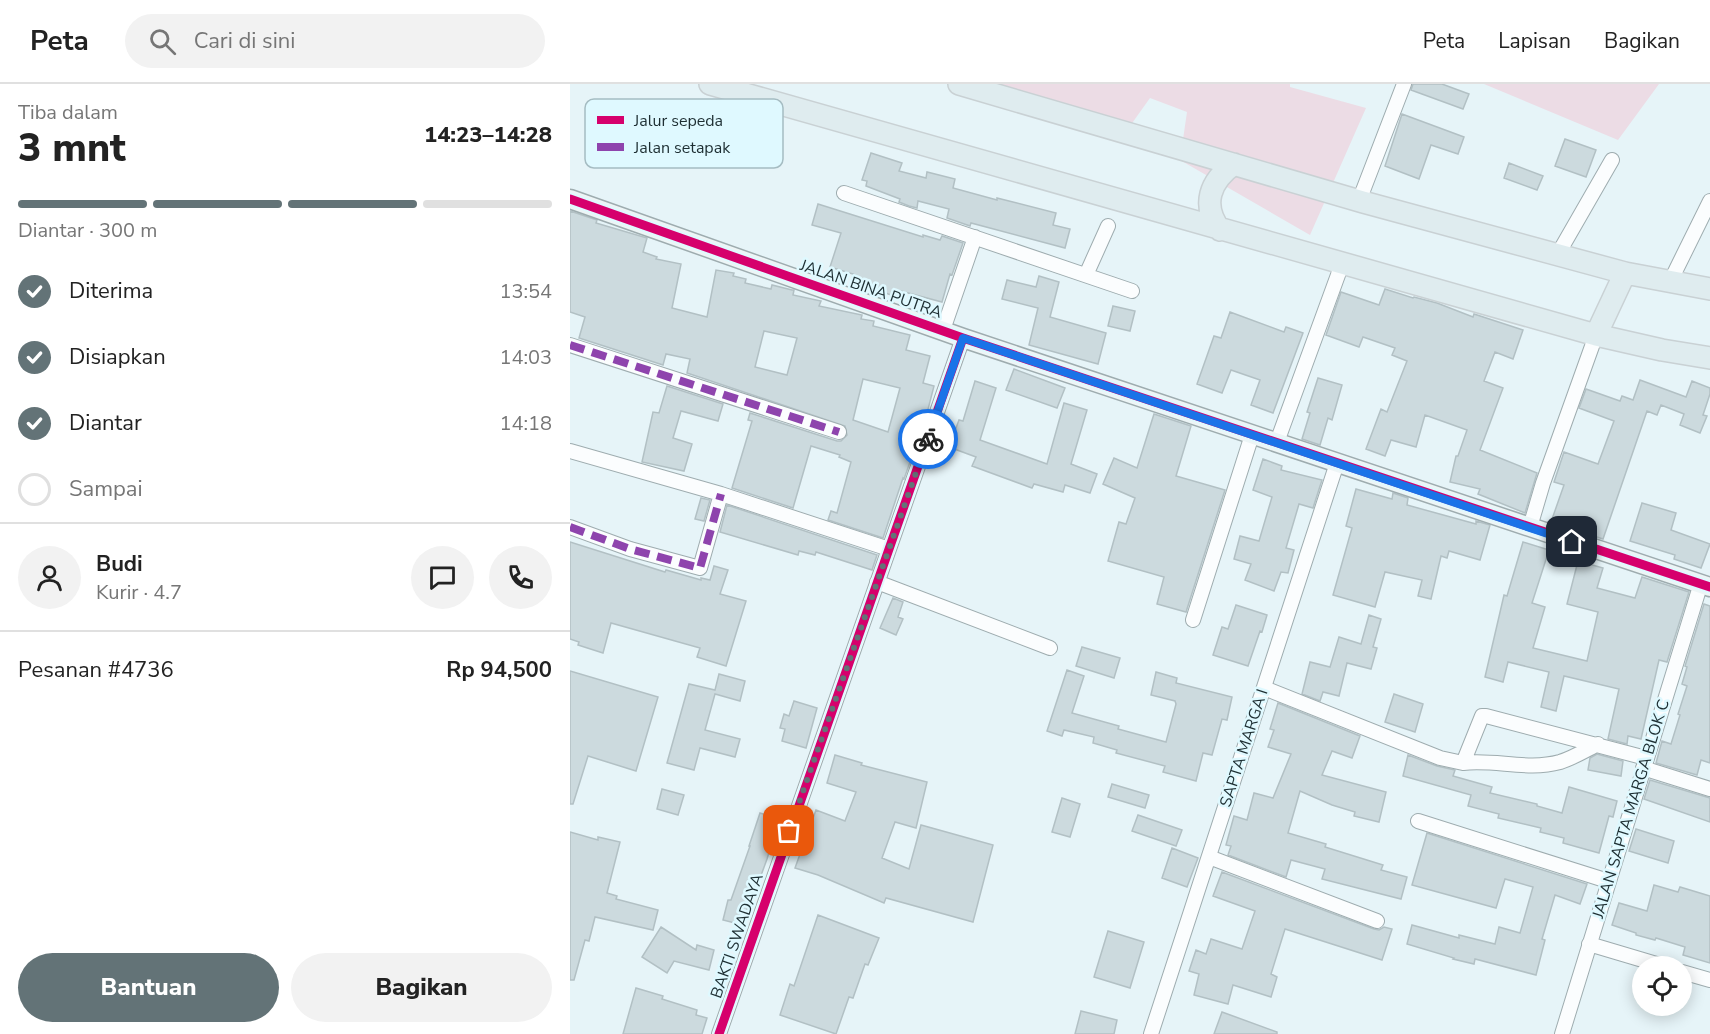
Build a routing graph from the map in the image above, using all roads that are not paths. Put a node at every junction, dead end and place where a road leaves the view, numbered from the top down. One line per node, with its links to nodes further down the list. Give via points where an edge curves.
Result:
1 (710, 84): 4 (main road)
2 (959, 84): 7 (main road)
3 (1404, 84): 10 (street)
4 (762, 99)
5 (783, 105): 13 (main road)
6 (1612, 160): 15 (street)
7 (1234, 164): 10 (main road); 13 (main road, via 1219,176 1211,192 1211,214)
8 (844, 193): 14 (street)
9 (570, 199): 22 (street, JALAN BINA PUTRA)
10 (1359, 201): 15 (main road)
11 (1710, 201): 19 (street)
12 (1108, 226): 18 (street)
13 (1220, 230): 16 (main road)
14 (975, 237): 18 (street); 22 (street)
15 (1558, 254): 17 (main road)
16 (1342, 264): 23 (main road); 29 (street)
17 (1625, 273): 19 (main road); 23 (main road)
18 (1086, 275): 21 (street)
19 (1670, 282): 20 (main road)
20 (1710, 289)
21 (1132, 291)
22 (943, 330): 24 (street, JALAN BINA PUTRA)
23 (1596, 335): 26 (main road); 34 (street)
24 (963, 338): 28 (street, JALAN BINA PUTRA); 35 (street, BAKTI SWADAYA)
25 (570, 345): 27 (street)
26 (1710, 358)
27 (839, 432)
28 (1252, 435): 29 (street, JALAN BINA PUTRA); 38 (street)
29 (1276, 442): 31 (street, JALAN BINA PUTRA)
30 (570, 451): 32 (street)
31 (1337, 463): 34 (street, JALAN BINA PUTRA); 40 (street, SAPTA MARGA I)
32 (721, 494): 33 (street, via 700,568); 35 (street)
33 (570, 527)
34 (1530, 528): 37 (street, JALAN BINA PUTRA)
35 (889, 549): 36 (street, BAKTI SWADAYA)
36 (877, 582): 39 (street); 53 (street, BAKTI SWADAYA)
37 (1705, 585): 43 (street, JALAN SAPTA MARGA BLOK C)
38 (1193, 620)
39 (1050, 648)
40 (1264, 688): 42 (street, via 1440,758); 46 (street, SAPTA MARGA I)
41 (1598, 744): 42 (street, via 1561,762); 42 (street, via 1482,716); 43 (street)
42 (1463, 763)
43 (1645, 763): 44 (street); 47 (street, JALAN SAPTA MARGA BLOK C)
44 (1710, 789)
45 (1418, 821): 47 (street)
46 (1209, 857): 48 (street); 54 (street, SAPTA MARGA I)
47 (1608, 881): 49 (street, JALAN SAPTA MARGA BLOK C)
48 (1377, 921)
49 (1589, 944): 50 (street); 55 (street, JALAN SAPTA MARGA BLOK C)
50 (1632, 957)
51 (1692, 975): 52 (street)
52 (1710, 980)
53 (719, 1034)
54 (1151, 1034)
55 (1562, 1034)

